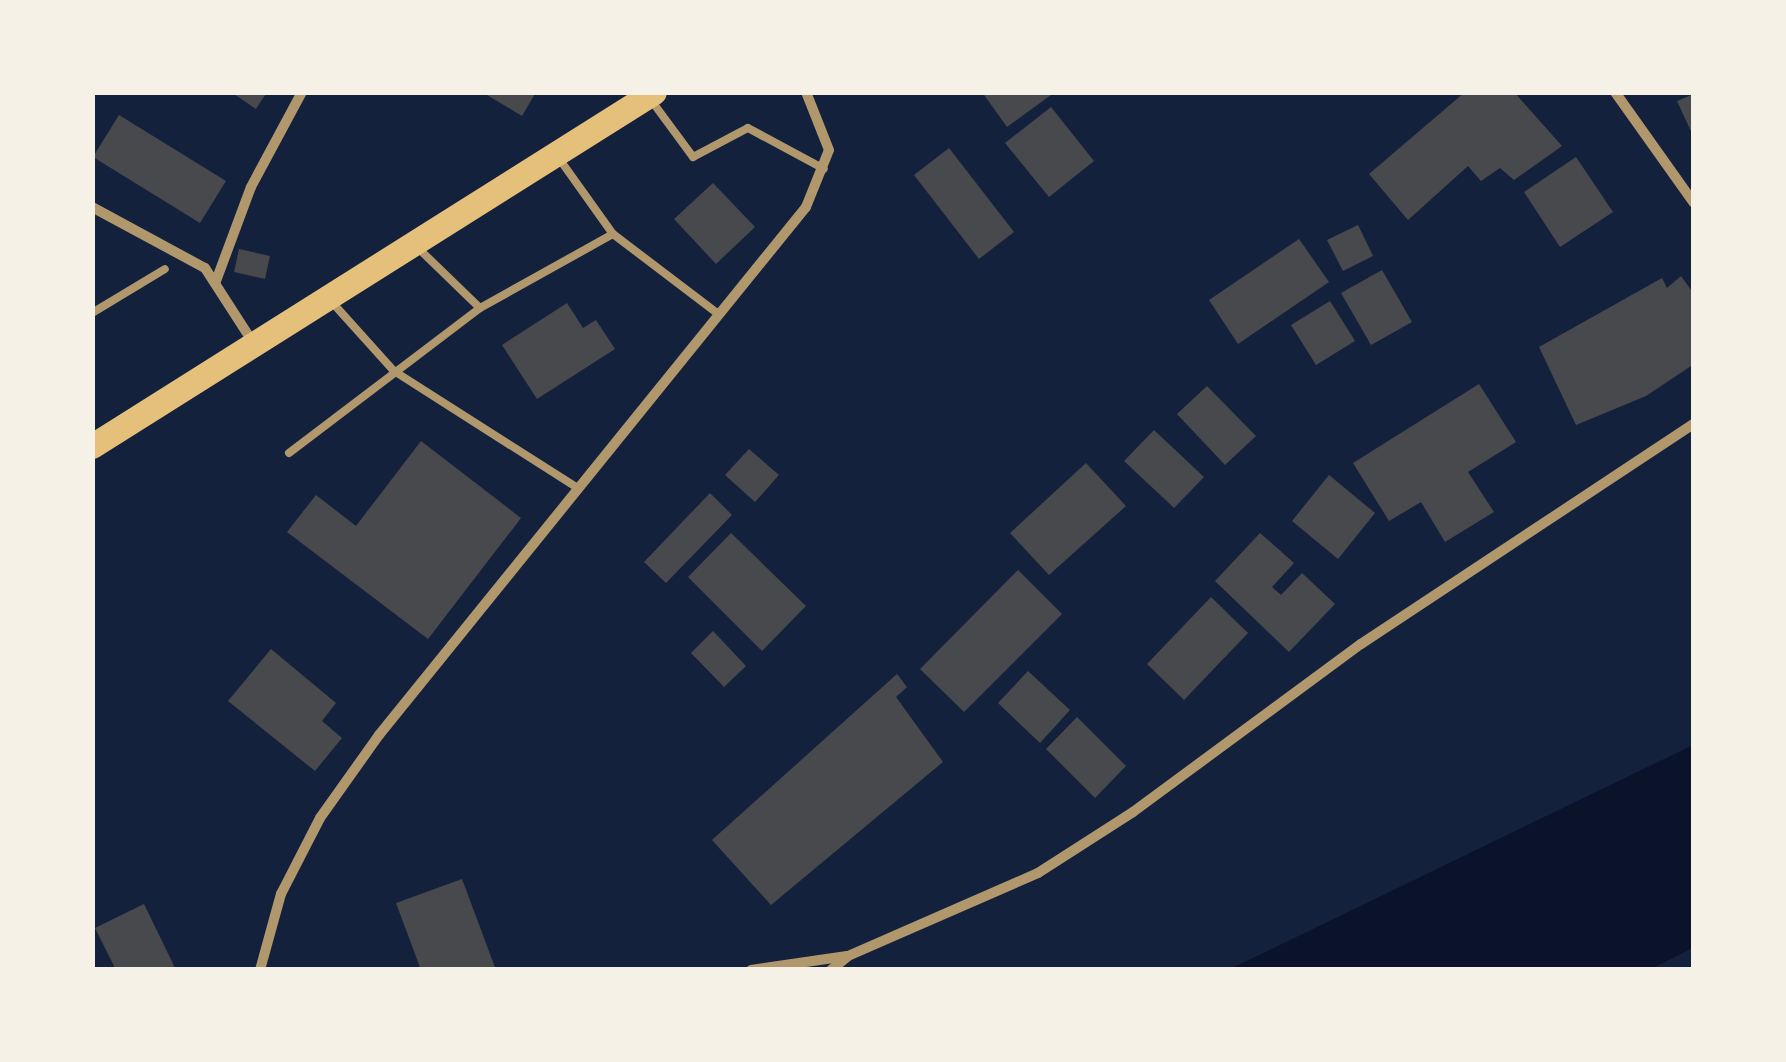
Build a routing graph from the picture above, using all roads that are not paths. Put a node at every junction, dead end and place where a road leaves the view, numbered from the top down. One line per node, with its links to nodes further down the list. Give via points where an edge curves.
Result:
1 (302, 92): 12 (street, via 251,187)
2 (806, 92): 6 (street, via 825,136)
3 (1615, 92): 7 (street)
4 (651, 94): 5 (main road); 6 (lane, via 692,158 748,128)
5 (557, 155): 9 (lane); 10 (main road)
6 (824, 169): 16 (street, via 806,208)
7 (1694, 202)
8 (92, 207): 12 (street, via 206,268)
9 (613, 234): 14 (lane); 16 (lane)
10 (415, 245): 13 (main road); 14 (lane)
11 (165, 270): 15 (lane)
12 (216, 281): 17 (street)
13 (330, 300): 17 (main road); 18 (lane)
14 (480, 308): 18 (lane)
15 (92, 313)
16 (717, 314): 22 (street)
17 (256, 346): 20 (main road)
18 (394, 371): 21 (lane); 22 (lane)
19 (1694, 424): 23 (street, via 1361,644 1133,812 1038,872)
20 (92, 446)
21 (289, 453)
22 (578, 489): 24 (street, via 320,818 280,894)
23 (848, 956): 25 (street); 26 (street)
24 (260, 970)
25 (751, 970)
26 (830, 970)

